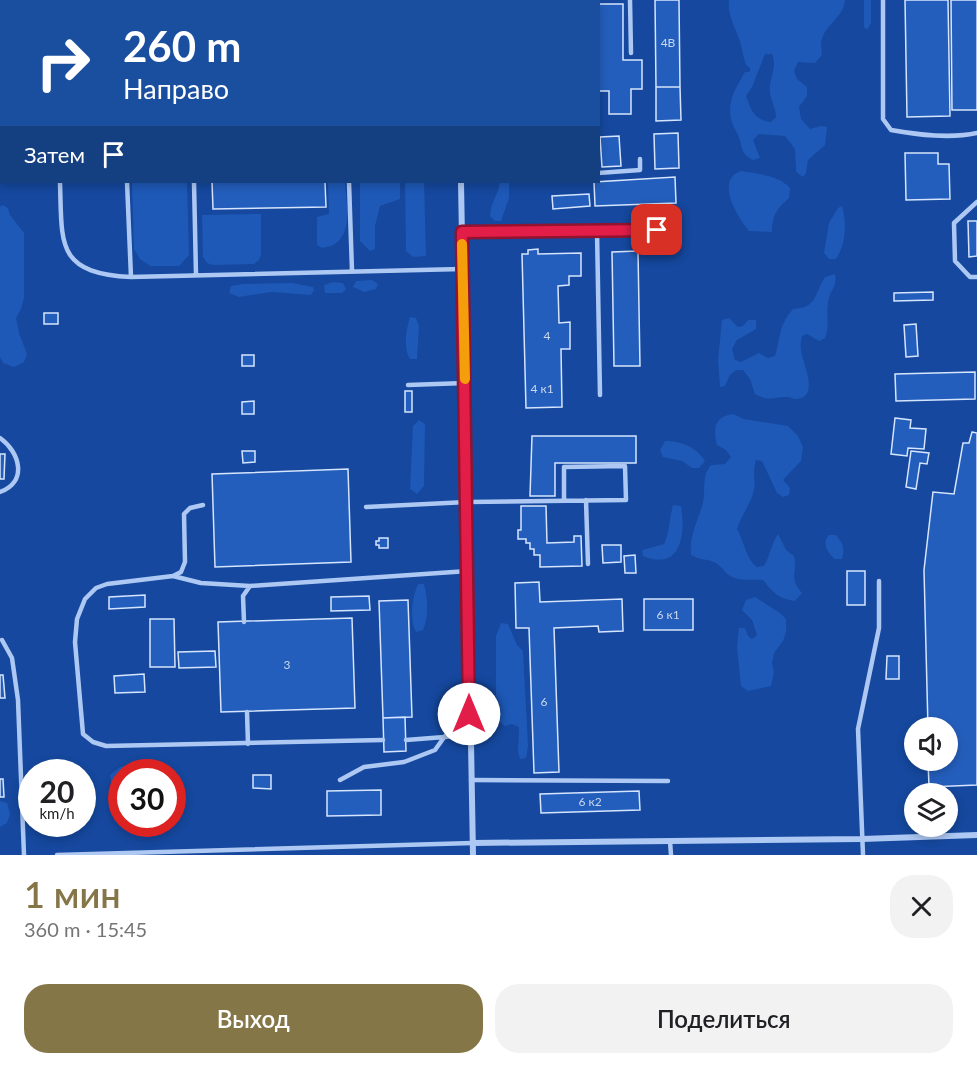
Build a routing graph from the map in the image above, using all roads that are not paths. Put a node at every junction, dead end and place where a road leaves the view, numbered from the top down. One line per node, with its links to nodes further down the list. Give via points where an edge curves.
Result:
1 (630, 0): 3 (lane)
2 (884, 0): 4 (lane, via 883,119 891,130 912,134)
3 (631, 53)
4 (977, 133)
5 (640, 159): 6 (lane, via 640,170)
6 (600, 173)
7 (60, 183): 19 (lane, via 61,234 67,252 83,267 104,275)
8 (126, 183): 19 (lane)
9 (194, 183): 18 (lane)
10 (349, 183): 17 (lane)
11 (461, 183): 15 (street)
12 (977, 202): 20 (lane, via 954,223 955,261 970,277)
13 (677, 230): 14 (lane)
14 (597, 231): 15 (lane); 23 (lane)
15 (462, 232): 16 (street)
16 (462, 269): 17 (lane); 21 (street)
17 (352, 271): 18 (lane)
18 (196, 275): 19 (lane)
19 (131, 277)
20 (977, 277)
21 (465, 383): 22 (lane); 28 (street)
22 (408, 385)
23 (600, 395)
24 (0, 438): 25 (lane, via 16,455 18,468 10,489)
25 (0, 492)
26 (586, 500): 27 (lane); 27 (lane, via 626,500 625,466 564,467); 31 (lane)
27 (564, 501): 28 (lane)
28 (467, 502): 30 (lane); 32 (street)
29 (203, 505): 33 (lane, via 184,514 185,561 181,572)
30 (366, 507)
31 (588, 564)
32 (468, 571): 35 (lane); 39 (street)
33 (172, 576): 35 (lane, via 201,583); 43 (lane, via 107,584 85,599 77,619 75,642 83,734 106,746)
34 (879, 581): 48 (lane, via 879,628 858,729)
35 (250, 586): 36 (lane, via 243,596)
36 (244, 622)
37 (2, 640): 51 (lane, via 12,658 18,700)
38 (247, 712): 43 (lane)
39 (470, 735): 40 (lane); 45 (street)
40 (445, 736): 42 (lane); 44 (lane, via 435,750 404,762 364,767)
41 (383, 740): 43 (lane)
42 (406, 740)
43 (248, 744)
44 (340, 780)
45 (471, 780): 46 (lane); 50 (street)
46 (668, 782)
47 (977, 835): 48 (street)
48 (862, 839): 49 (street); 55 (lane)
49 (670, 841): 50 (street); 54 (lane)
50 (473, 843): 52 (lane); 53 (street)
51 (24, 855)
52 (57, 855)
53 (473, 855)
54 (671, 855)
55 (863, 855)

